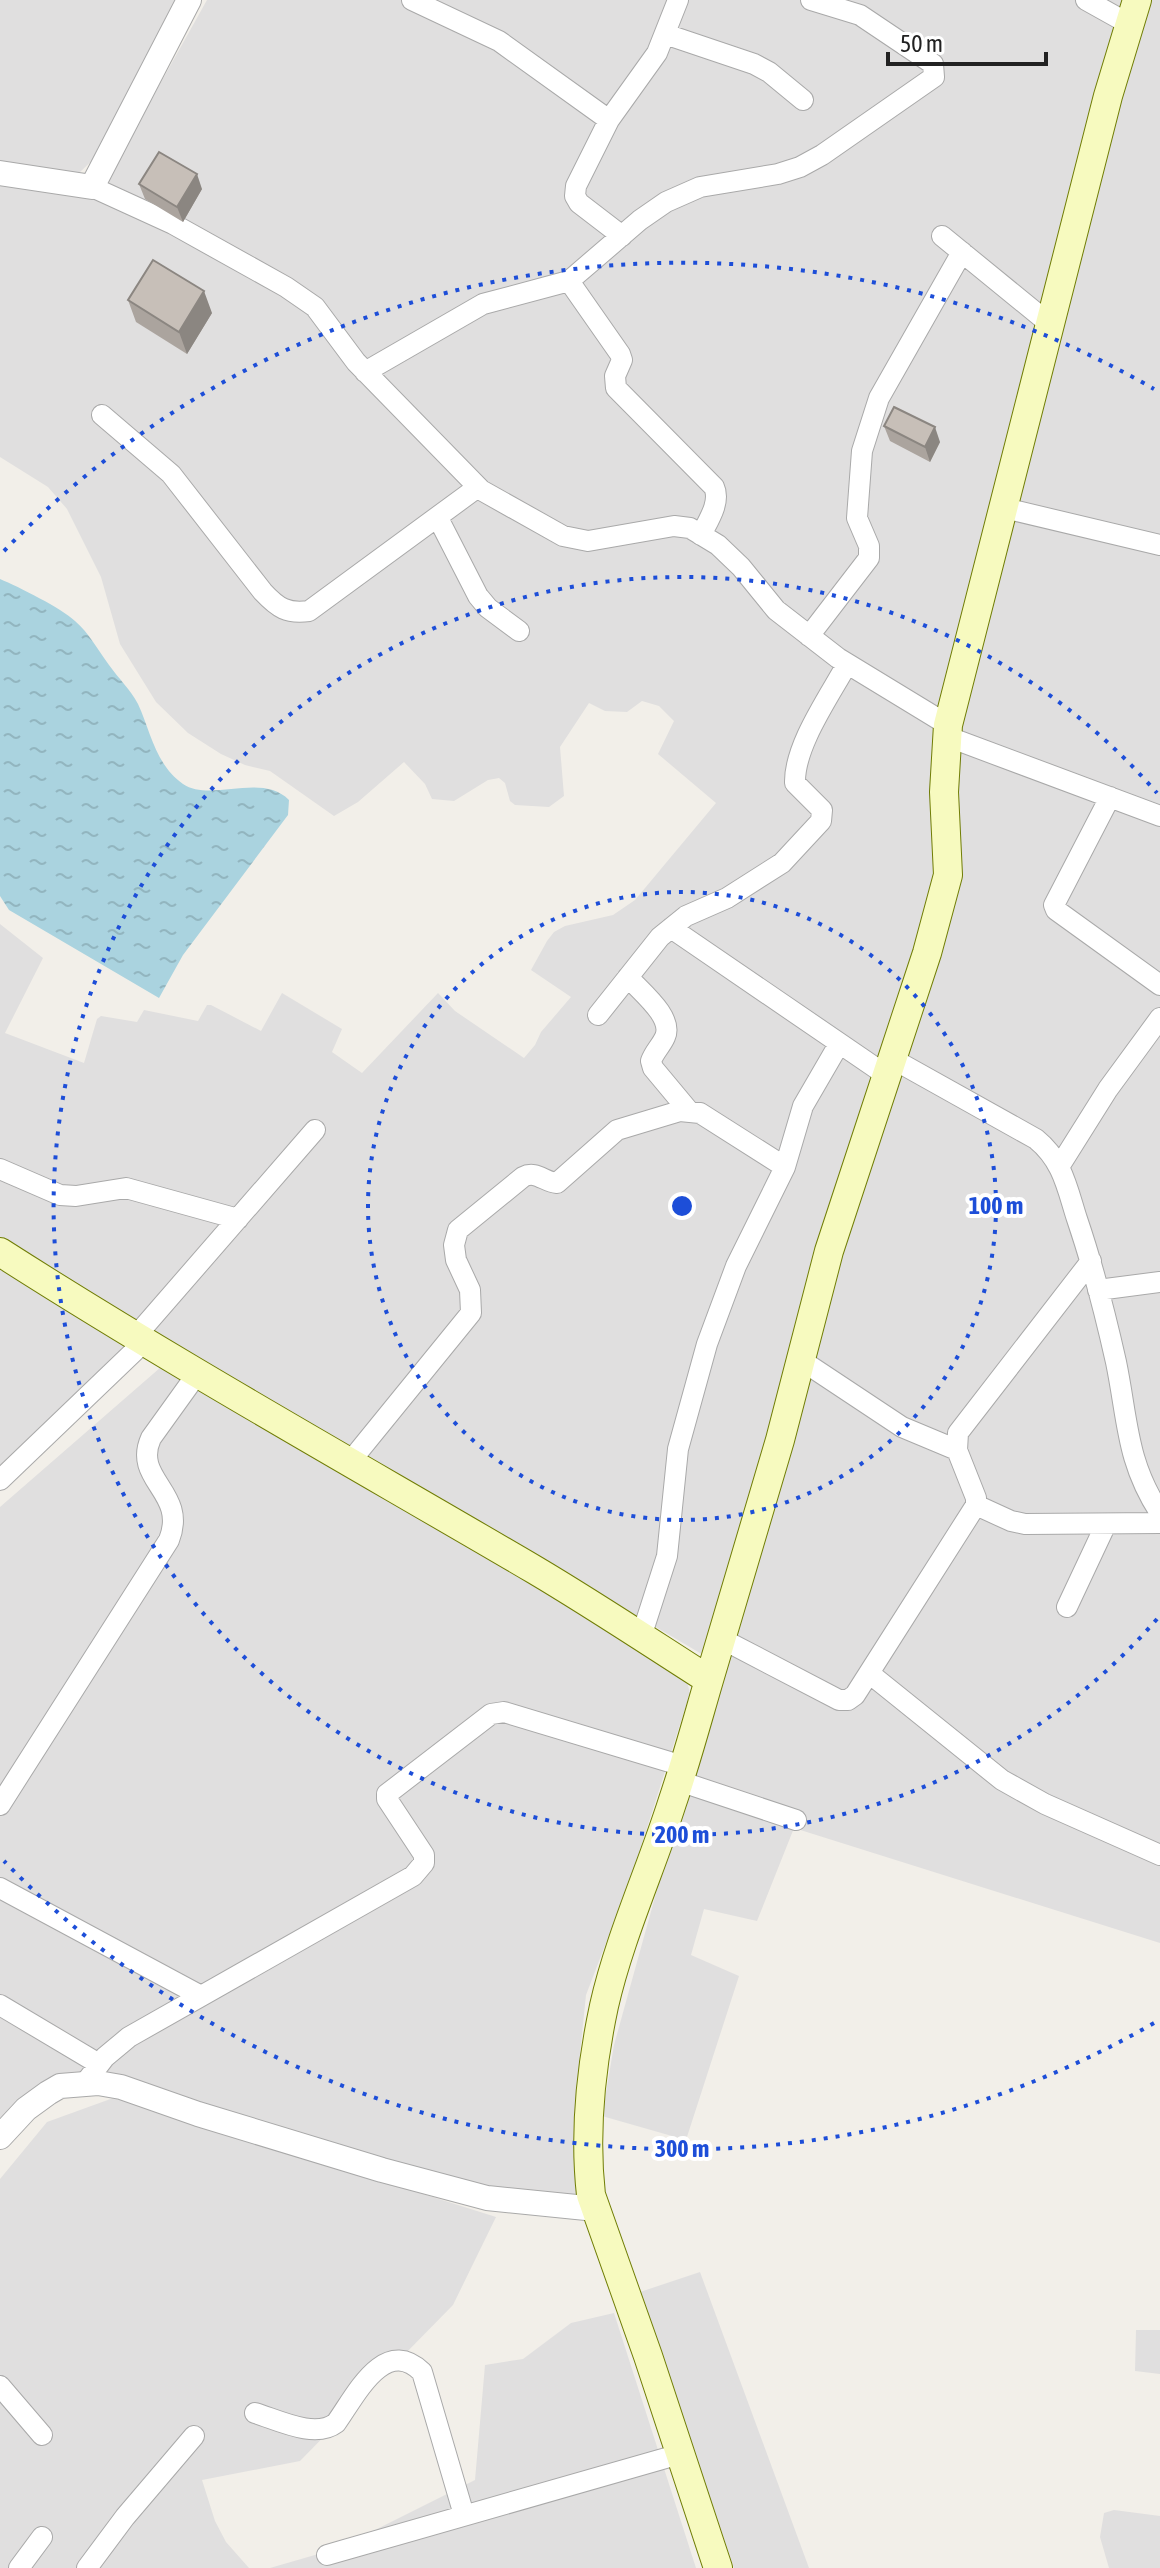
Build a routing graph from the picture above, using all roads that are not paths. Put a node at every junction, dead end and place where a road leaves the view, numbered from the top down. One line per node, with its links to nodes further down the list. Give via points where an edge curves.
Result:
1 (189, 0): 11 (street)
2 (412, 0): 9 (street, via 499,41)
3 (678, 0): 7 (street)
4 (811, 0): 12 (street, via 881,27 933,64 934,77 800,167 700,187 666,202)
5 (1086, 0): 6 (street)
6 (1133, 12): 16 (main road)
7 (665, 34): 8 (street, via 754,64); 9 (street, via 643,76)
8 (803, 100)
9 (609, 120): 12 (street, via 575,196)
10 (0, 173): 11 (street)
11 (92, 187): 17 (street, via 173,224 286,287 315,307)
12 (622, 236): 15 (street)
13 (942, 236): 14 (street)
14 (962, 252): 16 (street); 25 (street, via 869,424 857,518 869,558)
15 (569, 281): 17 (street, via 483,304); 22 (street, via 620,354 616,388 714,487 716,501)
16 (1051, 325): 20 (main road)
17 (365, 372): 19 (street)
18 (102, 415): 21 (street, via 171,474 263,592 278,608 293,613 309,611)
19 (478, 487): 21 (street); 22 (street, via 563,536 588,541 674,526)
20 (1004, 508): 23 (street); 27 (main road)
21 (438, 518): 24 (street, via 478,596)
22 (701, 535): 25 (street, via 718,545 776,610)
23 (1158, 540)
24 (519, 631)
25 (809, 636): 26 (street)
26 (847, 664): 27 (street); 30 (street, via 799,755 795,773 795,783 822,810 821,821 782,863)
27 (947, 730): 28 (street); 36 (main road, via 948,875)
28 (1110, 797): 29 (street); 32 (street, via 1054,905)
29 (1160, 816)
30 (671, 928): 31 (street); 35 (street)
31 (628, 977): 33 (street); 37 (street, via 663,1017 666,1036 651,1061)
32 (1160, 985)
33 (598, 1015)
34 (1160, 1018): 40 (street)
35 (839, 1044): 36 (street); 39 (street, via 803,1106)
36 (889, 1066): 40 (street, via 1036,1139 1053,1153); 48 (main road, via 829,1251)
37 (688, 1110): 39 (street); 51 (street, via 617,1130 557,1183 535,1174 523,1177 458,1230 456,1260 470,1290 471,1313)
38 (315, 1130): 42 (street)
39 (785, 1167): 58 (street, via 736,1266 707,1344 678,1449 667,1556)
40 (1059, 1167): 44 (street)
41 (0, 1169): 42 (street, via 60,1195 126,1188)
42 (238, 1219): 47 (street)
43 (0, 1252): 47 (main road)
44 (1091, 1261): 46 (street); 50 (street, via 958,1433)
45 (1160, 1282): 46 (street)
46 (1098, 1290): 54 (street, via 1133,1460)
47 (140, 1340): 49 (main road); 52 (street)
48 (801, 1360): 50 (street, via 902,1427); 59 (main road)
49 (197, 1374): 51 (main road); 63 (street, via 147,1448 147,1466 166,1495 174,1525 169,1540)
50 (957, 1450): 53 (street)
51 (349, 1463): 58 (main road)
52 (0, 1480)
53 (976, 1505): 56 (street, via 1025,1524); 60 (street)
54 (1160, 1513)
55 (1160, 1523): 56 (street)
56 (1106, 1524): 57 (street)
57 (1067, 1607)
58 (641, 1637): 61 (main road)
59 (722, 1639): 60 (street, via 839,1700 855,1695); 61 (main road)
60 (869, 1673): 65 (street, via 1024,1794)
61 (709, 1680): 62 (main road)
62 (681, 1774): 64 (street); 67 (street, via 504,1712 491,1714 387,1794 424,1855 413,1876); 71 (main road, via 604,2005 589,2131 589,2176)
63 (0, 1805)
64 (796, 1820)
65 (1160, 1855)
66 (0, 1888): 67 (street)
67 (201, 1996): 69 (street, via 129,2037)
68 (0, 2005): 69 (street)
69 (92, 2074): 70 (street, via 48,2093); 71 (street, via 198,2114 382,2170 487,2198)
70 (0, 2137)
71 (596, 2209): 76 (main road)
72 (0, 2386): 74 (street)
73 (255, 2413): 77 (street, via 305,2428 330,2428 376,2368 394,2361 415,2365 422,2372)
74 (42, 2435)
75 (194, 2436): 81 (street)
76 (680, 2454): 77 (street); 82 (main road)
77 (464, 2515): 79 (street)
78 (42, 2537): 80 (street)
79 (327, 2555)
80 (19, 2568)
81 (87, 2568)
82 (718, 2568)

